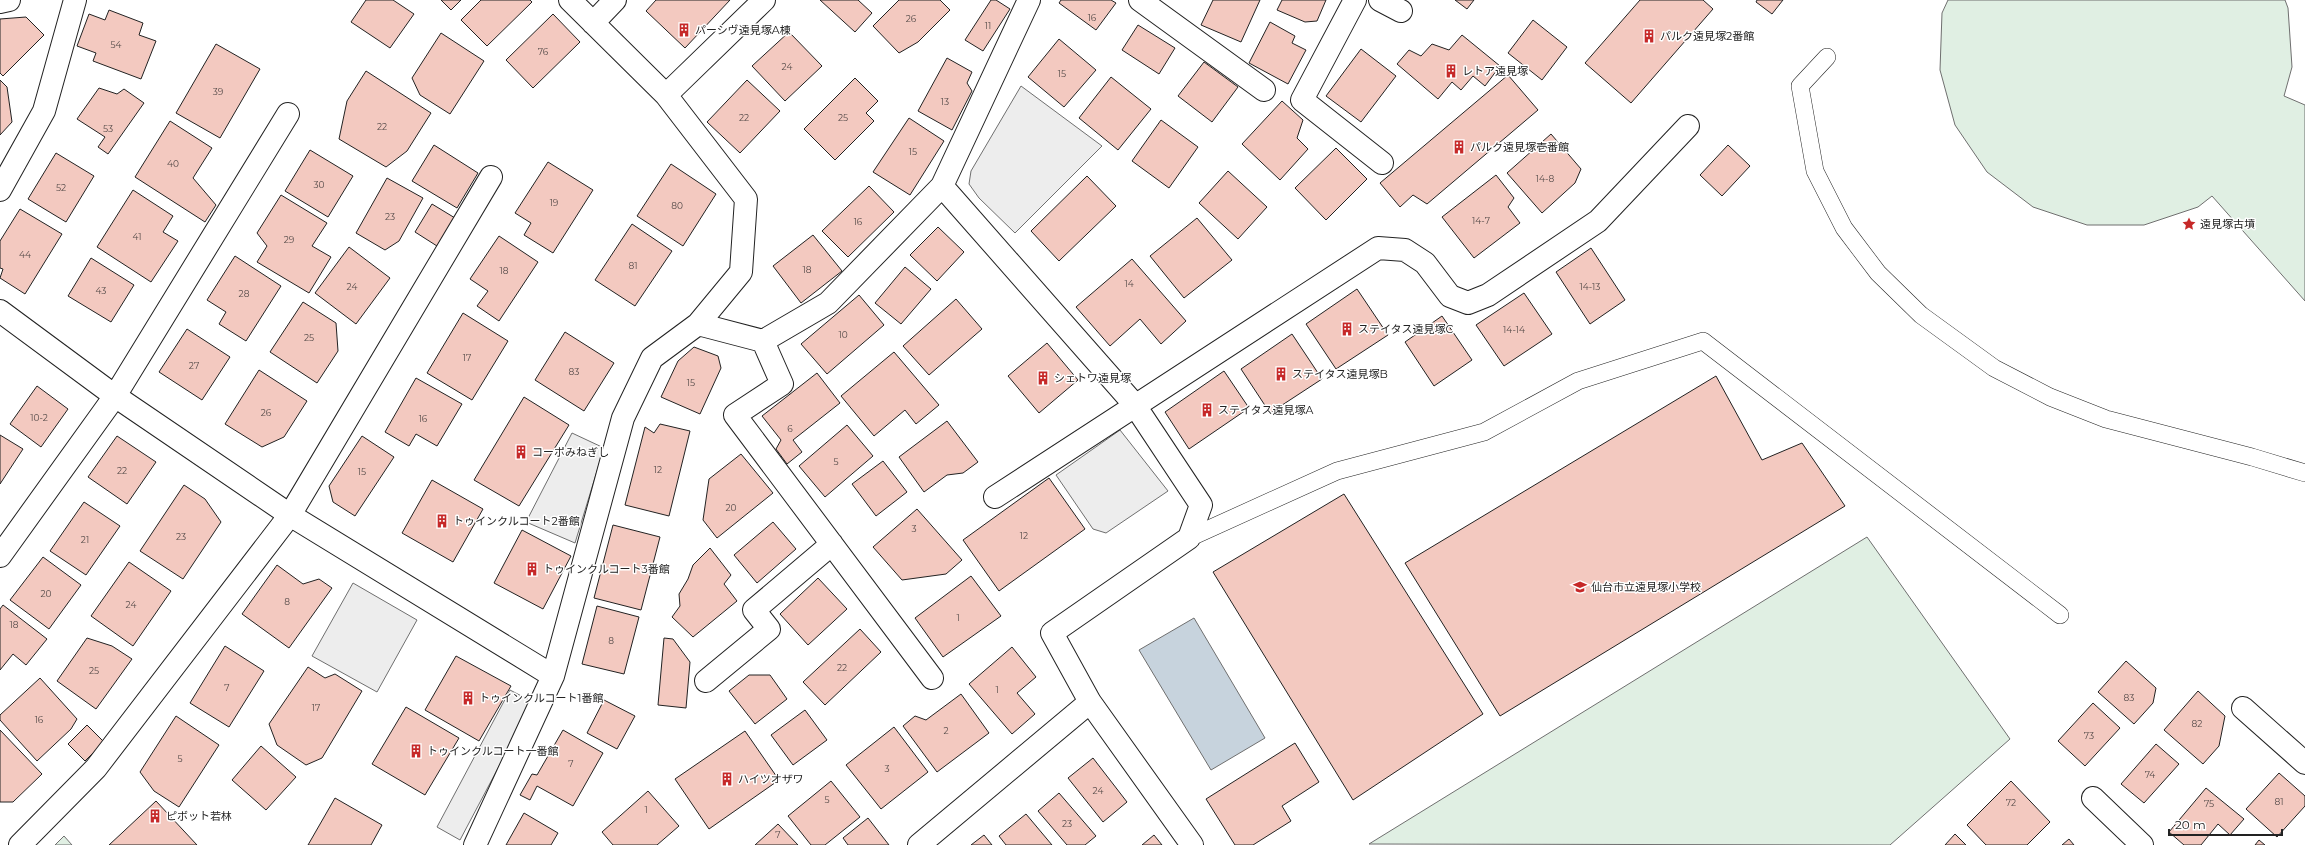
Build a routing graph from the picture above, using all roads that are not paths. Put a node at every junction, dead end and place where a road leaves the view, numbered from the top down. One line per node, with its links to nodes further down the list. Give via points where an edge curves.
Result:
1 (8, 0): 10 (street)
2 (75, 0): 21 (street, via 44,111)
3 (570, 0): 12 (street)
4 (616, 0): 12 (street)
5 (764, 0): 15 (street)
6 (1030, 0): 20 (street)
7 (1140, 0): 14 (street)
8 (1355, 0): 18 (street, via 1302,100)
9 (1380, 0): 11 (street)
10 (0, 2)
11 (1401, 11)
12 (593, 23): 15 (street)
13 (1827, 57): 27 (lane, via 1800,86 1815,171 1844,228 1878,273 1921,316 1994,368 2050,397 2106,419 2252,456)
14 (1264, 90)
15 (666, 95): 23 (street, via 746,199 741,272)
16 (288, 114): 25 (street)
17 (1688, 126): 26 (street, via 1598,221 1488,295 1468,303 1450,296 1425,263 1405,250 1378,248)
18 (1382, 163)
19 (491, 177): 29 (street)
20 (942, 186): 24 (street, via 828,303); 26 (street)
21 (0, 190)
22 (0, 311): 25 (street)
23 (698, 324): 24 (street); 34 (street, via 652,358 623,418)
24 (763, 341): 31 (street, via 782,384 735,415)
25 (115, 396): 29 (street); 32 (street)
26 (1134, 404): 28 (street); 30 (street, via 1201,505)
27 (2305, 473)
28 (995, 497)
29 (290, 515): 34 (street); 41 (street, via 96,768)
30 (1189, 538): 33 (lane, via 1337,471 1484,432 1578,381 1703,341); 37 (street, via 1052,633)
31 (832, 544): 35 (street); 36 (street, via 754,610 769,629)
32 (0, 556)
33 (2060, 615)
34 (552, 676): 42 (street)
35 (932, 678)
36 (706, 681)
37 (1090, 702): 43 (street); 44 (street)
38 (2243, 708): 39 (street)
39 (2305, 763)
40 (2093, 798): 45 (street)
41 (20, 845)
42 (475, 845)
43 (919, 845)
44 (1192, 845)
45 (2142, 845)

